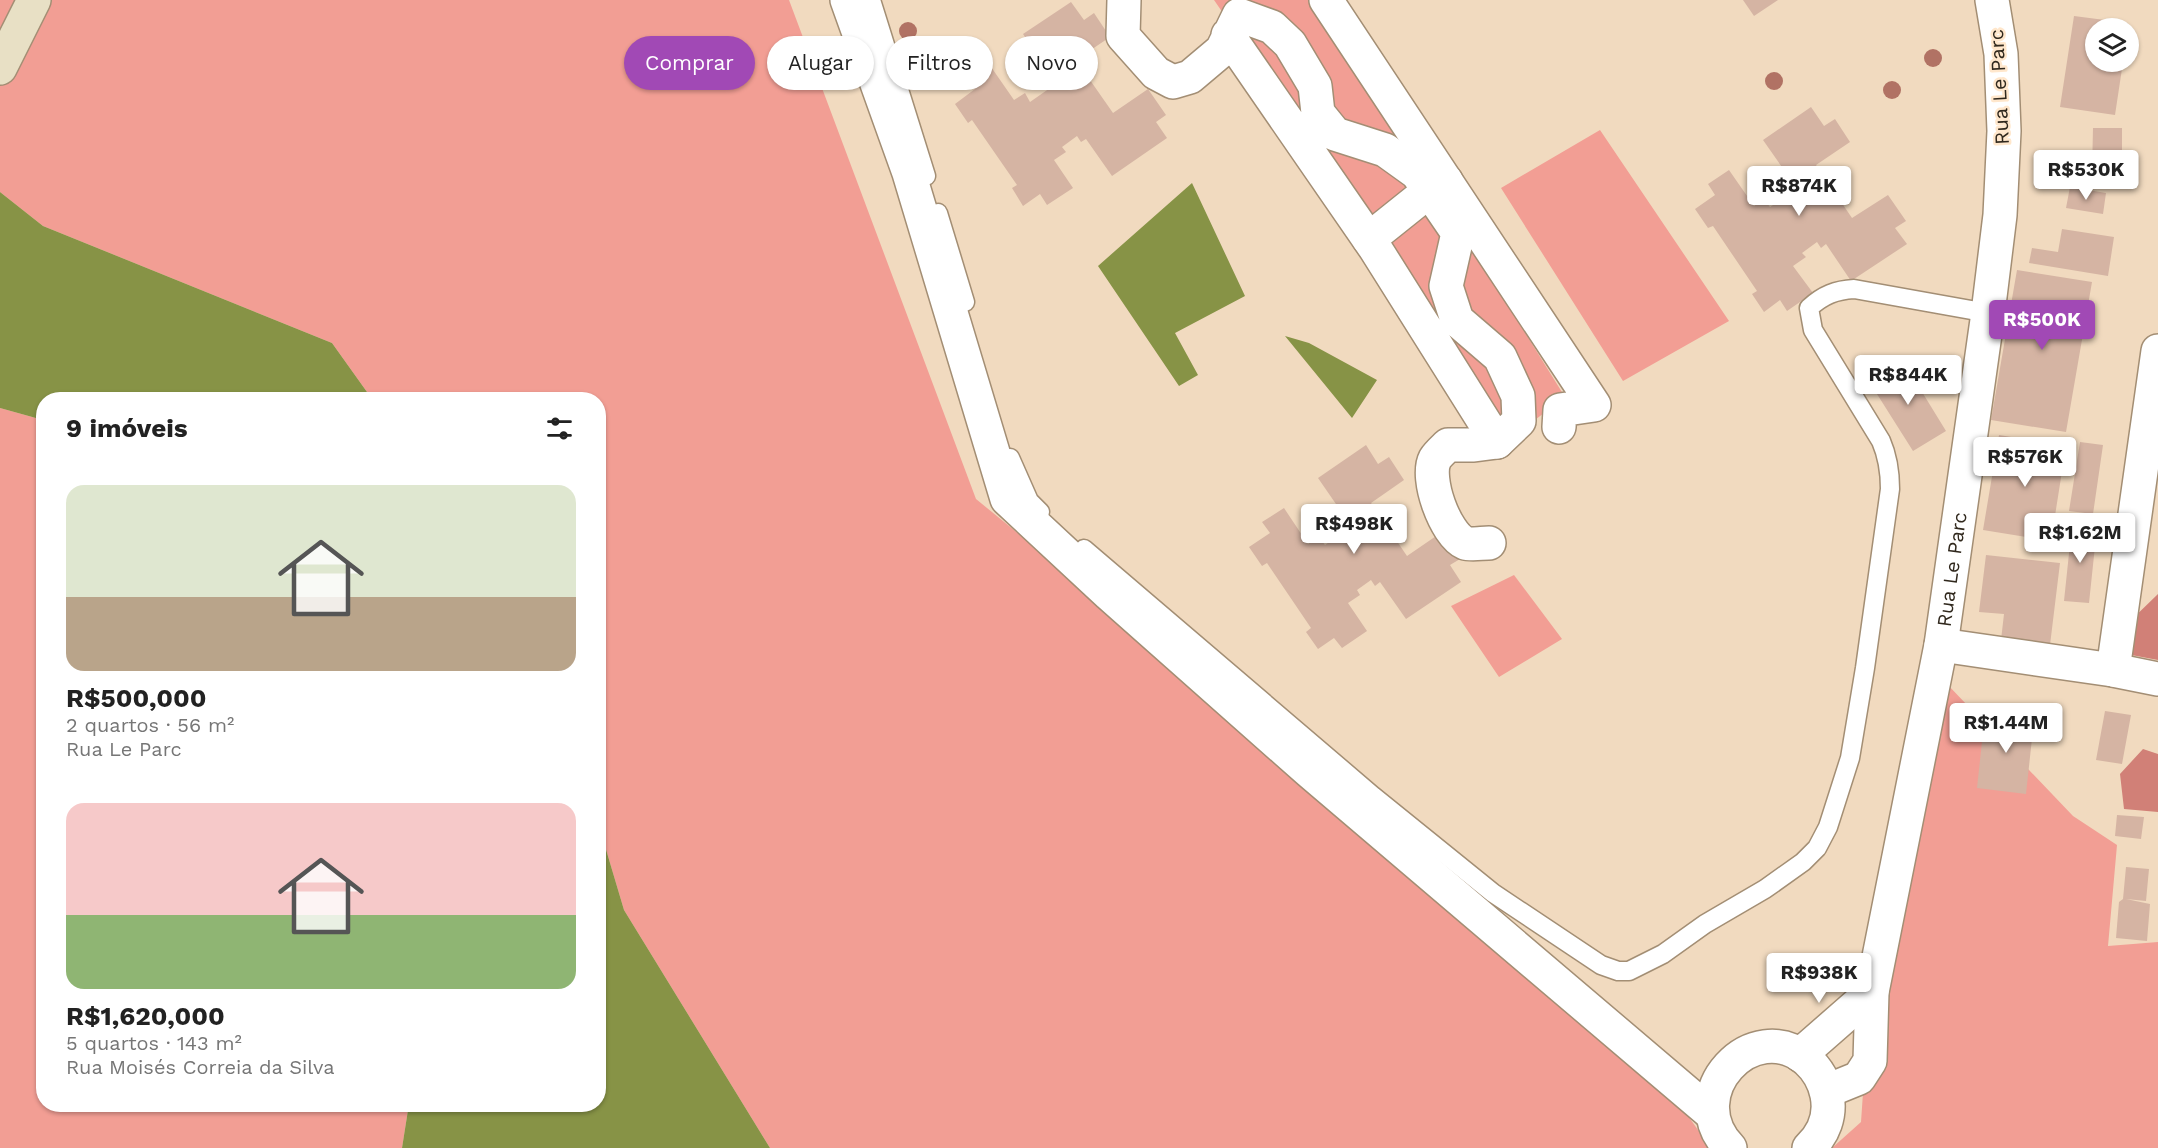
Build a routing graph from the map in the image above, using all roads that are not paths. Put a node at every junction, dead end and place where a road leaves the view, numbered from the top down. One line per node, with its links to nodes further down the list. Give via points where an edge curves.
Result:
1 (34, 0): 8 (main road)
2 (848, 0): 22 (street, via 909,172 1007,499 1310,772)
3 (871, 0): 11 (lane, via 1010,459 1029,501 1373,796 1493,893 1601,965 1618,971 1629,971 1663,954 1803,862 1817,848 1828,827 1850,758 1890,473 1881,441 1813,330 1809,308 1827,294 1854,289)
4 (1124, 0): 7 (street, via 1123,36 1156,73 1173,82 1190,77 1222,50)
5 (1326, 0): 9 (street)
6 (1992, 0): 11 (street, Rua Le Parc, via 2001,54 2004,132 2000,215)
7 (1228, 35): 9 (street, via 1239,15 1272,27 1290,45 1315,86 1318,113 1335,134 1385,150); 10 (street)
8 (0, 68)
9 (1438, 186): 10 (street); 13 (street, via 1594,405 1560,410); 14 (street, via 1458,233 1446,286 1457,320 1500,357 1518,396 1519,421)
10 (1369, 239): 14 (street)
11 (1988, 313): 16 (street, Rua Le Parc)
12 (2158, 351): 17 (street)
13 (1560, 427)
14 (1497, 442): 15 (street, via 1448,445 1434,460 1432,483 1440,509 1455,535 1466,543)
15 (1489, 543)
16 (1941, 645): 17 (street); 19 (street, Rua Le Parc)
17 (2113, 670): 18 (street)
18 (2158, 679)
19 (1872, 992): 20 (street); 21 (street, Rua Le Parc, via 1870,1061 1859,1078)
20 (1800, 1055): 21 (street, via 1815,1067); 22 (street, via 1783,1048 1764,1048 1738,1058 1719,1078)
21 (1827, 1091): 24 (street, via 1827,1123)
22 (1712, 1114): 23 (street, via 1718,1132)
23 (1730, 1148)
24 (1809, 1148)

